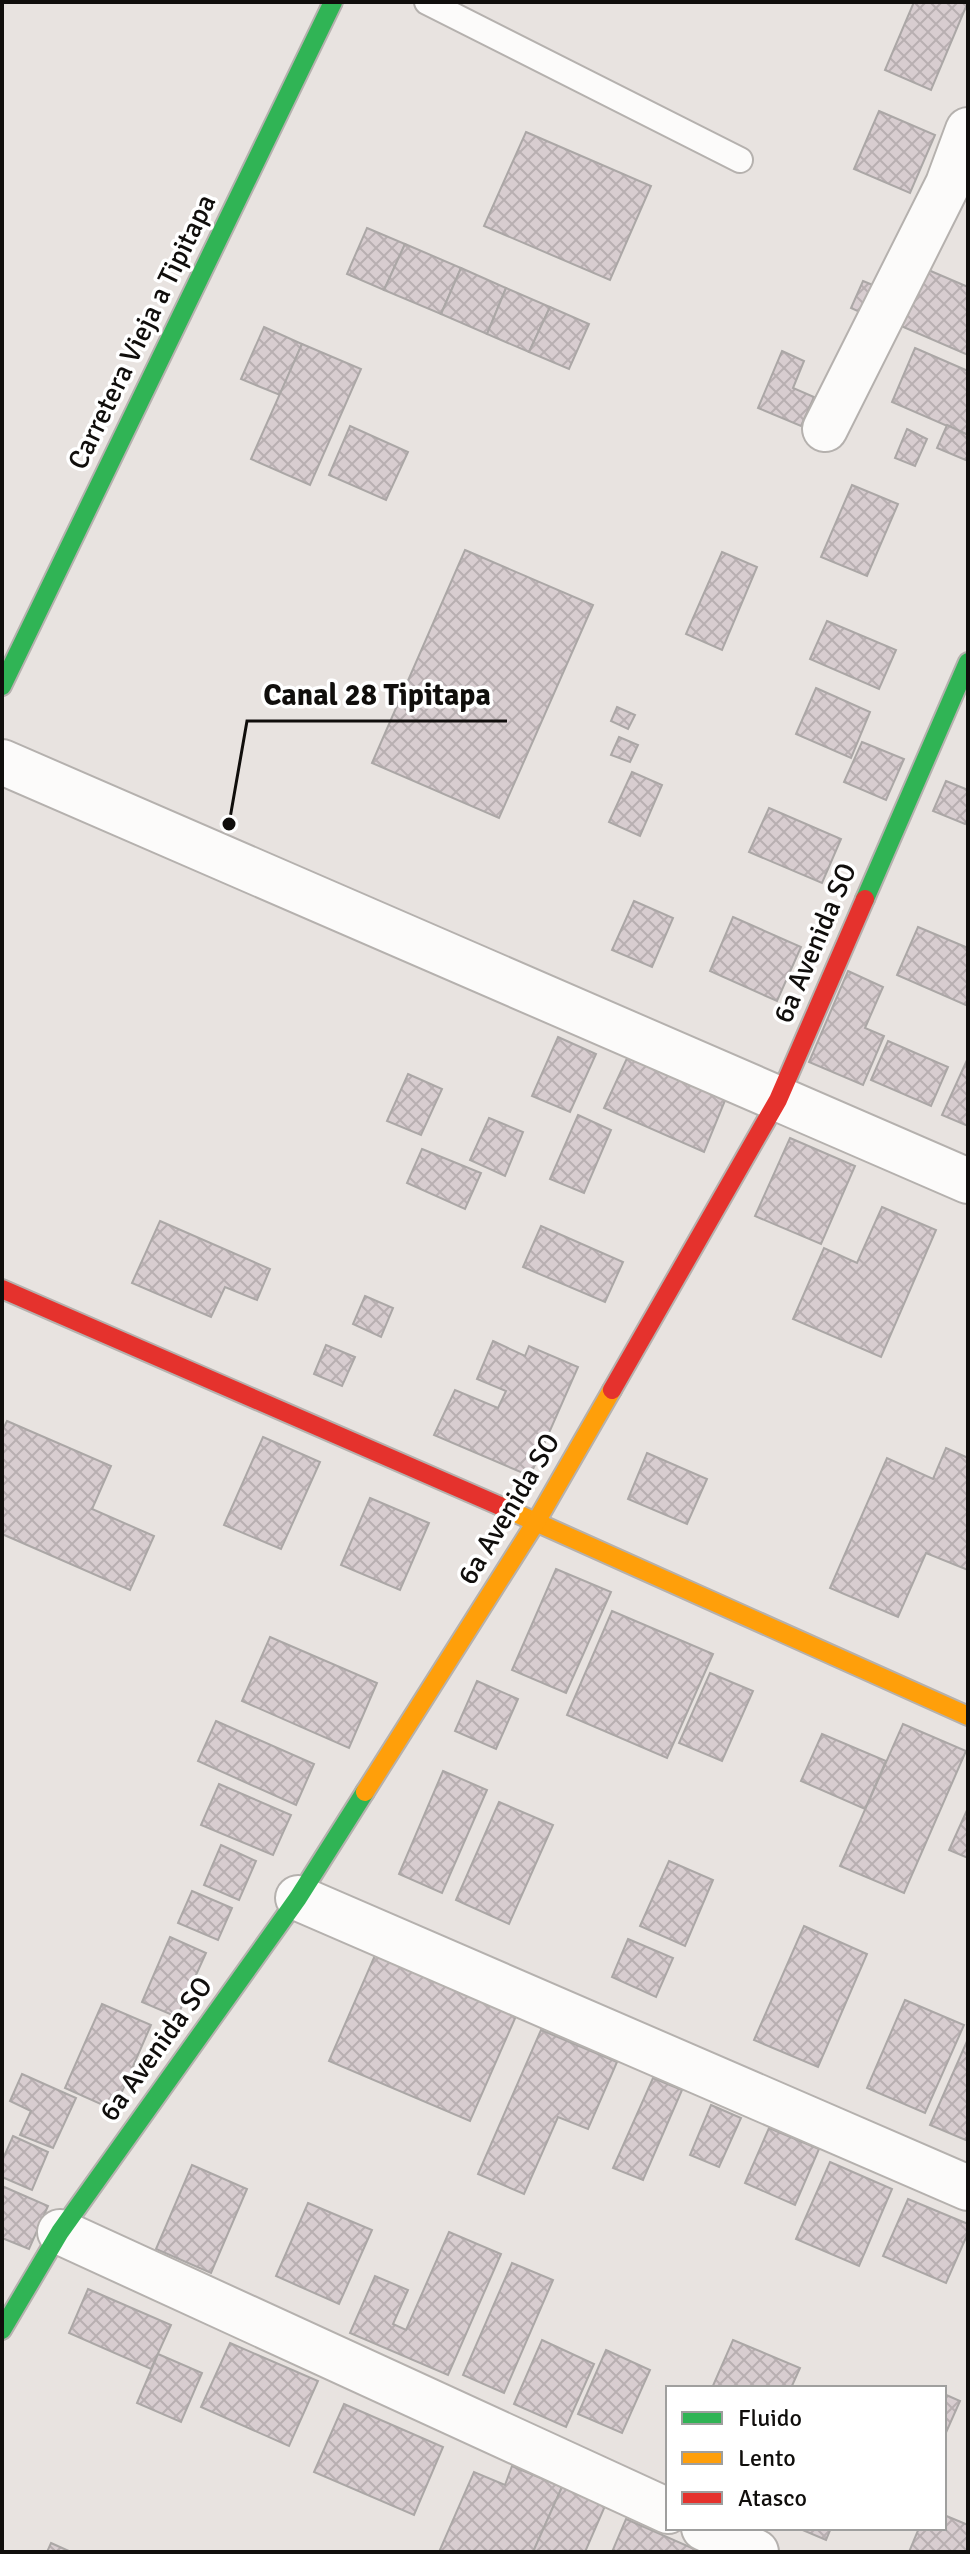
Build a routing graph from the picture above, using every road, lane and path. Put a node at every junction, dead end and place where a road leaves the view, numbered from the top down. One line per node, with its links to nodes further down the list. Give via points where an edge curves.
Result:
1 (333, 2): 7 (street, Carretera Vieja a Tipitapa)
2 (427, 2): 4 (lane)
3 (968, 130): 5 (street, via 948,184)
4 (740, 160)
5 (825, 429)
6 (968, 662): 9 (street, 6a Avenida SO)
7 (2, 686)
8 (2, 762): 9 (street)
9 (778, 1100): 10 (street); 12 (street, 6a Avenida SO)
10 (968, 1181)
11 (2, 1289): 12 (street)
12 (536, 1522): 13 (street); 14 (street, 6a Avenida SO)
13 (968, 1716)
14 (298, 1898): 15 (street); 16 (street, 6a Avenida SO)
15 (968, 2188)
16 (60, 2232): 17 (street, 6a Avenida SO); 18 (street)
17 (2, 2330)
18 (666, 2510)
19 (708, 2530): 20 (street)
20 (756, 2552)

